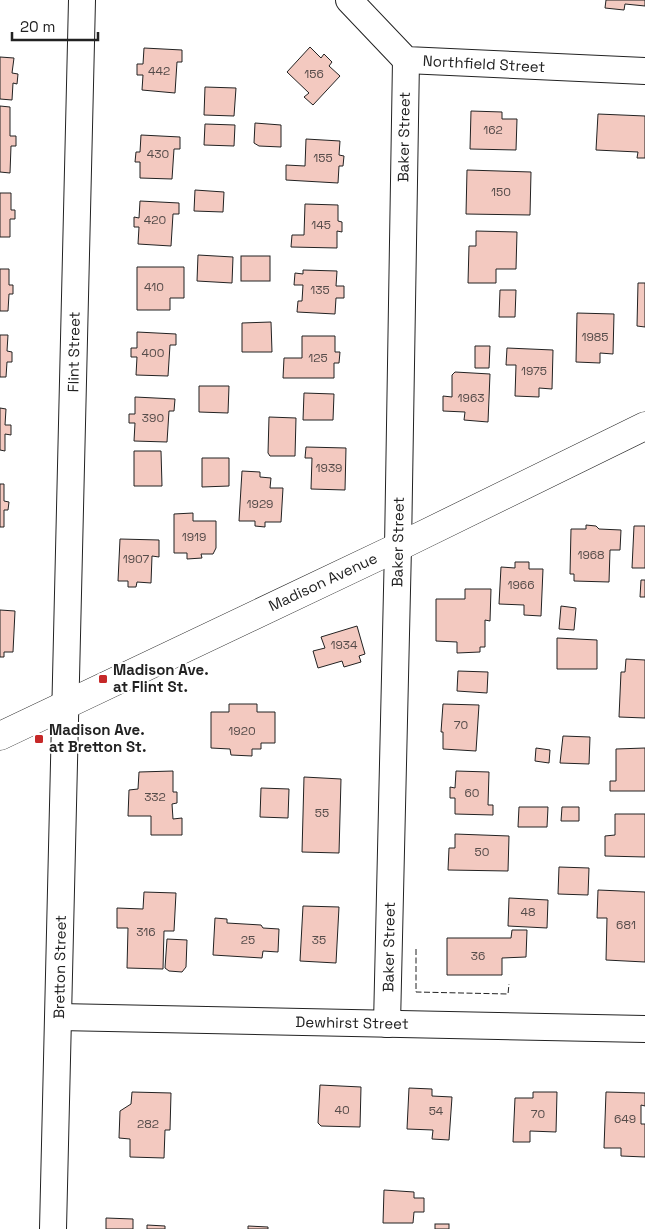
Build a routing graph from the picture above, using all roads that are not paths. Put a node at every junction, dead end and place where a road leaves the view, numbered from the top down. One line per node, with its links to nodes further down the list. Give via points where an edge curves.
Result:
1 (82, 0): 7 (street, Flint Street)
2 (349, 0): 3 (street, Northfield Street)
3 (406, 60): 4 (street, Northfield Street); 6 (street, Baker Street)
4 (645, 71)
5 (645, 426): 6 (main road, Madison Avenue)
6 (398, 547): 7 (main road, Madison Avenue); 10 (street, Baker Street)
7 (65, 704): 8 (main road, Madison Avenue); 9 (street, Bretton Street)
8 (0, 736)
9 (60, 1017): 10 (street, Dewhirst Street); 12 (street, Bretton Street)
10 (387, 1024): 11 (street, Dewhirst Street)
11 (645, 1029)
12 (53, 1229)

